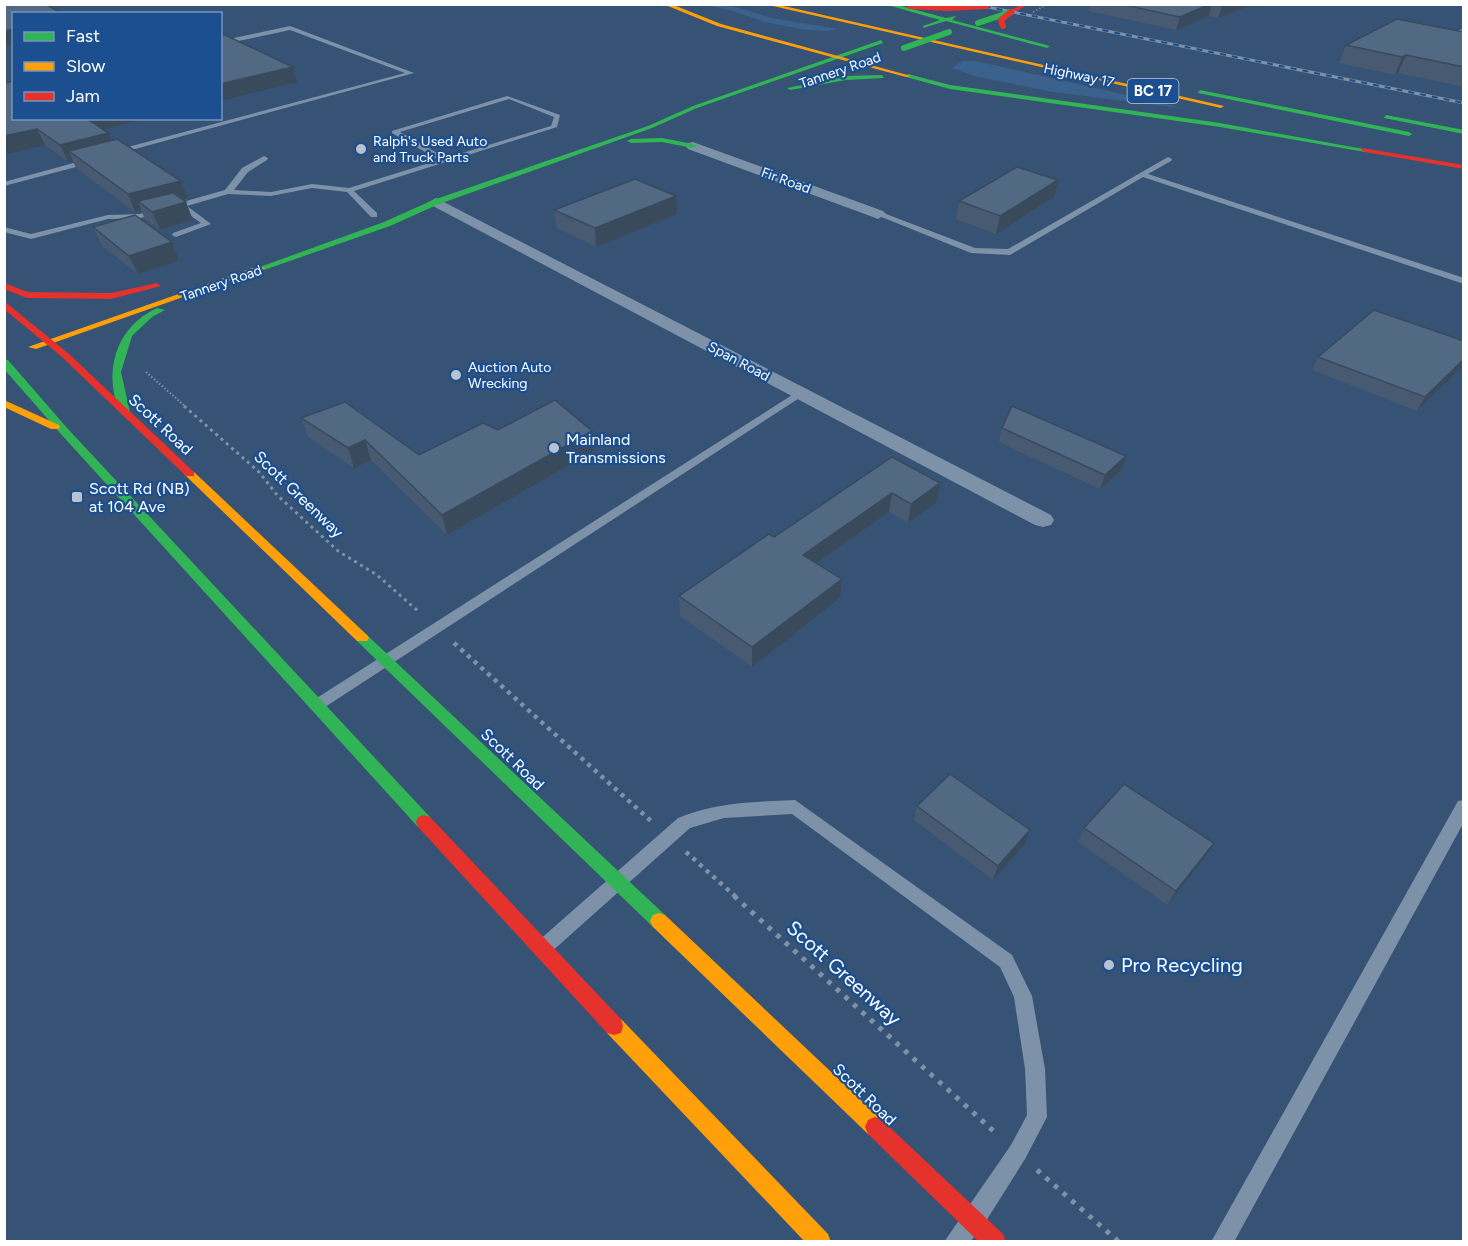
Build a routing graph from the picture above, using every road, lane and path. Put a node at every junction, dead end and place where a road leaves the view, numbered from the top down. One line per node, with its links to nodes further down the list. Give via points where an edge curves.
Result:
1 (664, 4): 12 (main road)
2 (766, 4): 29 (main road, Highway 17 / BC 17)
3 (795, 4): 26 (main road, Highway 17 / BC 17, via 1050,62)
4 (886, 4): 9 (main road)
5 (891, 4): 7 (main road, bridge, via 948,8)
6 (1028, 4): 8 (main road, Tannery Road)
7 (988, 5): 9 (main road, Tannery Road, bridge)
8 (1011, 12): 10 (main road, Tannery Road, bridge); 10 (main road, bridge, via 1001,20 1005,29 1057,49)
9 (950, 23): 10 (main road, Tannery Road); 17 (main road, Tannery Road, via 925,27); 18 (main road, Tannery Road, bridge, via 904,48)
10 (973, 24)
11 (1464, 30): 14 (lane)
12 (743, 32): 17 (main road); 21 (main road, via 795,56 791,68)
13 (1436, 35): 14 (lane)
14 (1448, 38): 15 (lane)
15 (1464, 40)
16 (222, 43): 35 (lane, via 290,28 411,73)
17 (841, 57): 18 (main road); 21 (main road, Tannery Road)
18 (862, 63): 20 (main road); 22 (main road, Tannery Road)
19 (1198, 79): 25 (main road)
20 (917, 80): 22 (main road, via 855,77); 33 (main road, via 1002,96 1265,132)
21 (766, 83): 23 (main road, Tannery Road)
22 (790, 88): 23 (main road, Tannery Road, via 707,116)
23 (650, 127): 27 (main road, Tannery Road)
24 (686, 132): 28 (main road, via 686,139)
25 (1464, 132)
26 (1464, 144)
27 (594, 146): 28 (main road, via 634,140); 38 (main road, Tannery Road)
28 (693, 146): 40 (street, Fir Road)
29 (1464, 157)
30 (264, 158): 37 (lane, via 245,170)
31 (1168, 159): 34 (lane)
32 (445, 160): 32 (lane, via 554,127 558,116 509,97 394,132); 36 (lane)
33 (1464, 167)
34 (1142, 174): 40 (lane, via 1010,252 974,251); 45 (lane)
35 (4, 184)
36 (350, 190): 37 (lane, via 312,186 271,194); 41 (lane)
37 (228, 192): 39 (lane)
38 (436, 202): 41 (main road, Tannery Road); 47 (main road, Tannery Road, via 387,224); 55 (street, Span Road)
39 (181, 205): 42 (lane, via 140,216 108,217 31,237); 43 (lane, via 207,224)
40 (878, 214)
41 (374, 215): 44 (main road, Tannery Road)
42 (4, 229)
43 (176, 235)
44 (285, 245)
45 (1464, 281)
46 (4, 286): 49 (main road, Tannery Road, via 27,295 111,296 173,282)
47 (194, 292): 53 (main road, Tannery Road); 58 (main road, via 149,315 128,335 116,372)
48 (4, 304): 51 (main road, Scott Road)
49 (87, 311)
50 (53, 322): 51 (main road)
51 (34, 328): 52 (main road); 53 (main road, Scott Road)
52 (14, 335)
53 (49, 342): 54 (main road, Tannery Road); 58 (main road, Scott Road)
54 (4, 360): 59 (main road)
55 (800, 393): 60 (street, Span Road); 63 (lane)
56 (172, 395): 61 (path, Scott Greenway, via 259,472 277,495 338,551 377,575)
57 (4, 403): 59 (main road)
58 (125, 412): 63 (main road, Scott Road)
59 (64, 431): 64 (main road)
60 (1043, 520)
61 (412, 607)
62 (453, 642): 66 (path)
63 (386, 660): 64 (lane); 68 (main road, Scott Road)
64 (317, 705): 69 (main road)
65 (1464, 806): 77 (lane)
66 (643, 814)
67 (688, 854): 70 (path, Scott Greenway)
68 (618, 882): 69 (lane); 72 (main road, Scott Road); 72 (lane, via 695,817 795,807 1006,961 1023,996 1035,1070 1036,1117)
69 (542, 950): 73 (main road)
70 (978, 1117)
71 (1055, 1185): 76 (path)
72 (973, 1221): 74 (lane); 75 (main road, Scott Road)
73 (820, 1242)
74 (955, 1242)
75 (995, 1242)
76 (1119, 1242)
77 (1222, 1242)

